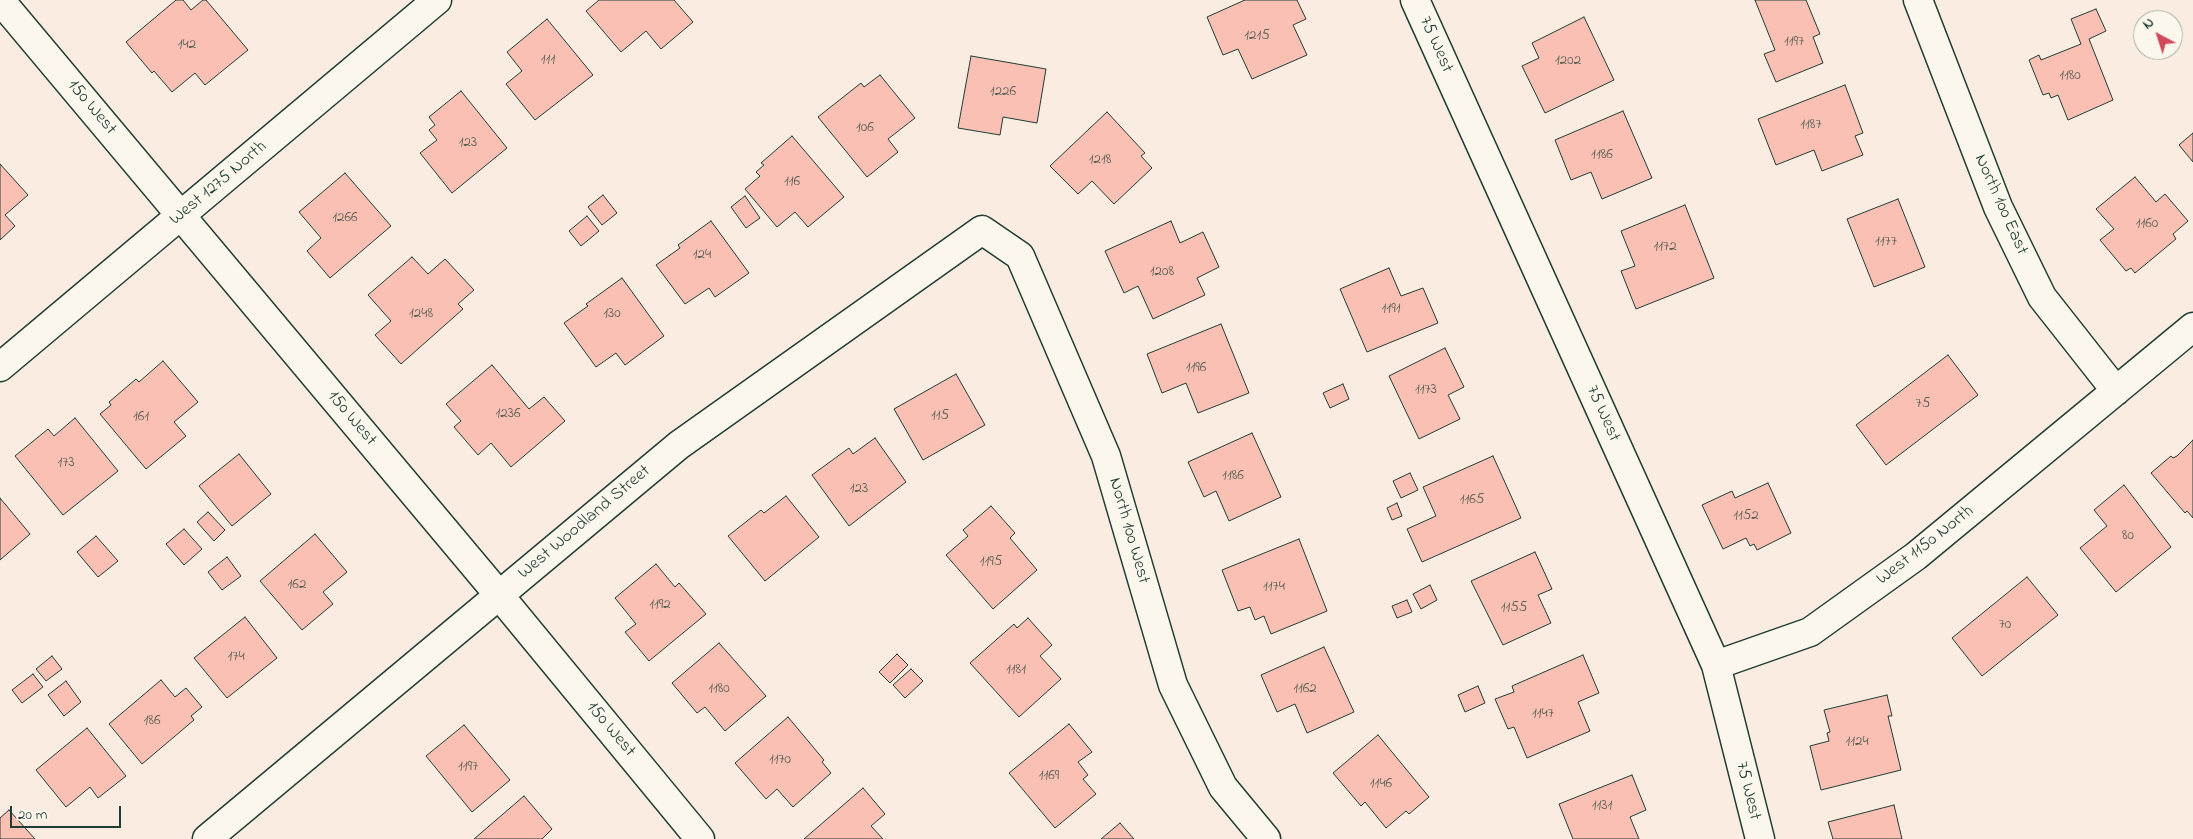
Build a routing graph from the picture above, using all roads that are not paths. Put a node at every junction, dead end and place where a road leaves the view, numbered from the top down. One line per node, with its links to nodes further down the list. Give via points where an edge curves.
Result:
1 (0, 0): 5 (street, 150 West)
2 (437, 0): 5 (street, West 1275 North)
3 (1415, 0): 11 (street, 75 West)
4 (1918, 0): 9 (street, North 100 East, via 1998,207 2042,297)
5 (181, 215): 8 (street, West 1275 North); 10 (street, 150 West)
6 (982, 230): 10 (street, West Woodland Street, via 679,445); 14 (street, North 100 West, via 1020,256 1106,456 1173,685 1223,787)
7 (2193, 327): 9 (street, West 1150 North)
8 (0, 367)
9 (2116, 391): 11 (street, West 1150 North, via 1916,556 1810,632)
10 (499, 595): 12 (street, West Woodland Street); 13 (street, 150 West)
11 (1716, 665): 15 (street, 75 West)
12 (207, 839)
13 (700, 839)
14 (1266, 839)
15 (1760, 839)

